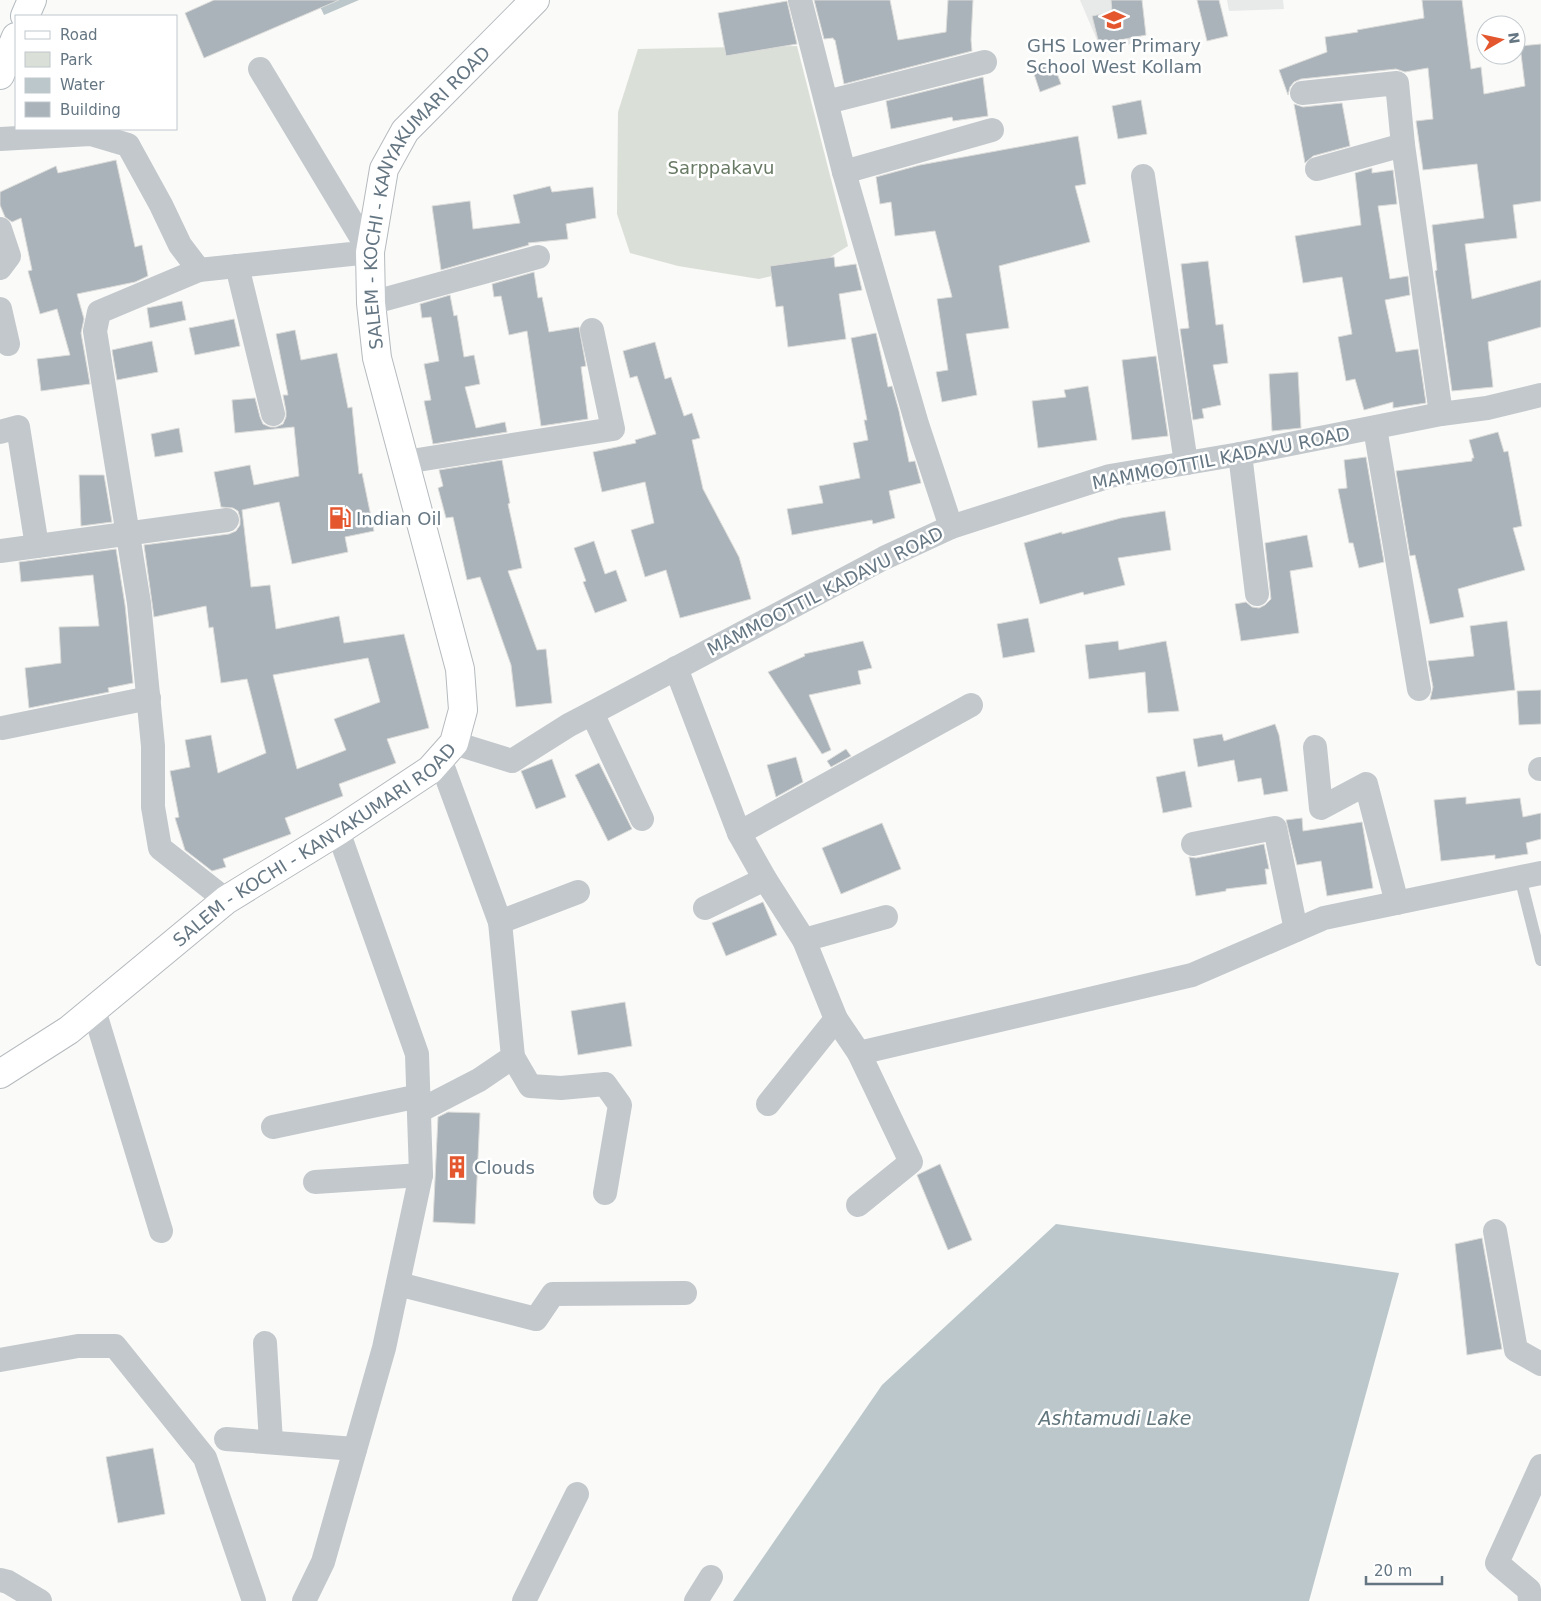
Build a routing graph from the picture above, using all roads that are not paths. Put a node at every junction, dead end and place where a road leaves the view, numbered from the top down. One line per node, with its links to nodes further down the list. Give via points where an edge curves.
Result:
1 (32, 0): 4 (main road)
2 (535, 0): 18 (main road, SALEM - KOCHI - KANYAKUMARI ROAD, via 405,131 384,169)
3 (800, 0): 10 (street)
4 (25, 15)
5 (15, 39): 8 (main road)
6 (985, 62): 10 (street)
7 (260, 69): 18 (street)
8 (0, 75)
9 (1302, 93): 13 (street, via 1396,83)
10 (827, 102): 15 (street)
11 (992, 130): 15 (street)
12 (0, 139): 22 (street, via 91,134 128,145 180,245)
13 (1403, 144): 14 (street); 29 (street)
14 (1316, 169)
15 (844, 172): 36 (street, via 916,424)
16 (1143, 176): 34 (street)
17 (0, 229): 21 (street, via 9,256)
18 (370, 252): 20 (street); 23 (main road, SALEM - KOCHI - KANYAKUMARI ROAD)
19 (538, 257): 23 (street)
20 (237, 266): 22 (street); 28 (street)
21 (0, 268)
22 (199, 270): 37 (street, via 99,312 95,331)
23 (371, 303): 33 (main road, SALEM - KOCHI - KANYAKUMARI ROAD, via 377,358)
24 (0, 309): 26 (street)
25 (592, 330): 33 (street, via 613,429)
26 (8, 344)
27 (1541, 395): 29 (street, MAMMOOTTIL KADAVU ROAD, via 1486,408)
28 (273, 414)
29 (1441, 414): 30 (street, MAMMOOTTIL KADAVU ROAD)
30 (1375, 428): 32 (street, MAMMOOTTIL KADAVU ROAD); 42 (street)
31 (0, 432): 38 (street, via 18,427)
32 (1240, 454): 34 (street, MAMMOOTTIL KADAVU ROAD); 40 (street)
33 (405, 462): 48 (main road, SALEM - KOCHI - KANYAKUMARI ROAD, via 460,669 463,710)
34 (1186, 463): 36 (street, MAMMOOTTIL KADAVU ROAD, via 1110,476)
35 (227, 520): 37 (street)
36 (951, 527): 41 (street, MAMMOOTTIL KADAVU ROAD, via 884,558)
37 (128, 534): 38 (street); 43 (street)
38 (37, 546): 39 (street)
39 (0, 551)
40 (1257, 594)
41 (676, 668): 45 (street, MAMMOOTTIL KADAVU ROAD); 51 (street)
42 (1419, 689)
43 (149, 698): 46 (street); 56 (street, via 153,807 160,848)
44 (971, 705): 51 (street)
45 (592, 713): 48 (street, MAMMOOTTIL KADAVU ROAD, via 512,761); 49 (street)
46 (2, 728)
47 (1315, 747): 57 (street, via 1322,808 1366,784)
48 (447, 751): 50 (main road, SALEM - KOCHI - KANYAKUMARI ROAD, via 430,770); 60 (street)
49 (642, 819)
50 (338, 831): 56 (main road, SALEM - KOCHI - KANYAKUMARI ROAD); 69 (street, via 418,1054)
51 (739, 833): 54 (street)
52 (1193, 844): 61 (street, via 1274,828)
53 (1531, 875): 57 (street); 63 (lane)
54 (765, 879): 58 (street); 62 (street)
55 (578, 892): 60 (street)
56 (226, 900): 64 (main road, SALEM - KOCHI - KANYAKUMARI ROAD)
57 (1397, 903): 61 (street, via 1324,918)
58 (705, 908)
59 (886, 917): 62 (street)
60 (500, 922): 67 (street)
61 (1296, 930): 66 (street, via 1192,975)
62 (804, 940): 65 (street)
63 (1541, 960)
64 (94, 1010): 68 (main road, SALEM - KOCHI - KANYAKUMARI ROAD); 76 (street)
65 (836, 1019): 66 (street); 70 (street)
66 (858, 1053): 75 (street, via 911,1162)
67 (513, 1057): 69 (street, via 478,1080); 74 (street, via 530,1086 561,1088 605,1084 620,1104)
68 (0, 1074)
69 (419, 1103): 71 (street); 72 (street)
70 (768, 1104)
71 (273, 1127)
72 (421, 1175): 73 (street); 78 (street)
73 (314, 1182)
74 (605, 1193)
75 (858, 1205)
76 (161, 1231)
77 (1495, 1231): 82 (street, via 1516,1350)
78 (398, 1284): 79 (street, via 536,1319 553,1294); 85 (street, via 384,1348)
79 (685, 1294)
80 (265, 1343): 84 (street)
81 (0, 1360): 91 (street, via 78,1346 115,1346 205,1458)
82 (1541, 1364)
83 (226, 1439): 84 (street)
84 (271, 1442): 85 (street)
85 (355, 1449): 92 (street, via 322,1562)
86 (1541, 1466): 95 (street, via 1498,1563 1529,1590)
87 (577, 1494): 93 (street)
88 (711, 1577): 94 (street)
89 (0, 1580): 90 (street)
90 (40, 1601)
91 (254, 1601)
92 (304, 1601)
93 (524, 1601)
94 (696, 1601)
95 (1530, 1601)

